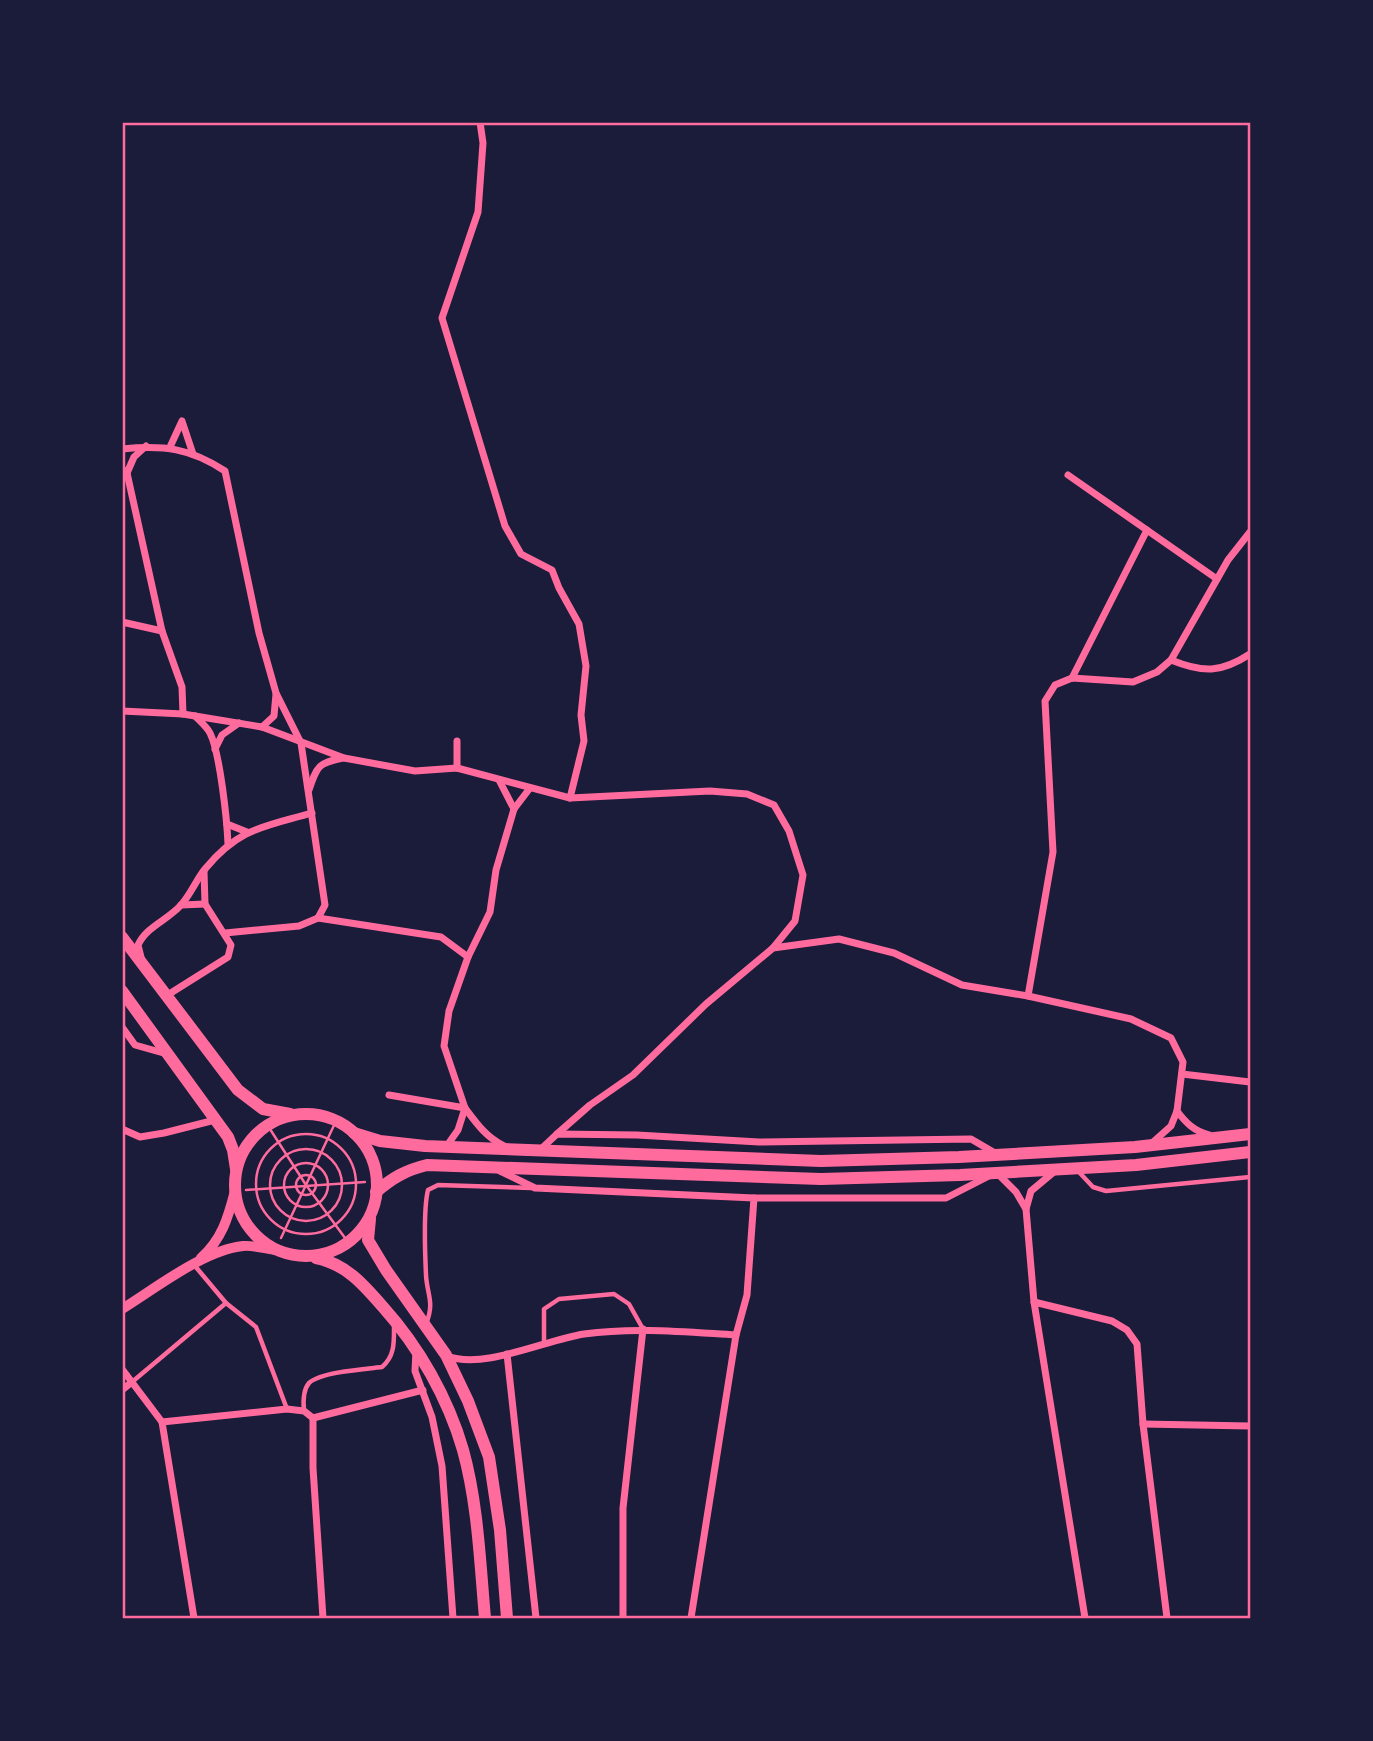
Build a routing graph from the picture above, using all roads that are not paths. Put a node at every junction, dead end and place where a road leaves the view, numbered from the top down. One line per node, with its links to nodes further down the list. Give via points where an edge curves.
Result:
1 (480, 122): 30 (street, via 478,212 442,318 505,526 522,554 552,570 579,624 586,666 581,715 584,741)
2 (146, 446): 3 (street); 4 (street); 6 (street)
3 (170, 447): 5 (street); 5 (street, via 182,421)
4 (122, 449)
5 (193, 454): 16 (street, via 225,471)
6 (125, 471): 12 (street)
7 (1068, 475): 8 (street)
8 (1147, 530): 10 (street); 15 (street)
9 (1249, 538): 10 (street)
10 (1217, 579): 14 (street)
11 (122, 622): 12 (street)
12 (162, 631): 18 (street, via 182,687)
13 (1251, 654): 14 (street, via 1214,669 1194,670)
14 (1171, 660): 15 (street, via 1133,682)
15 (1072, 678): 47 (street, via 1055,685 1045,701 1053,852)
16 (276, 693): 21 (street, via 274,716); 23 (street)
17 (122, 711): 18 (street)
18 (183, 714): 19 (street)
19 (195, 716): 20 (street); 24 (street, via 210,732)
20 (239, 723): 21 (street); 24 (street, via 222,735)
21 (262, 727): 23 (street)
22 (457, 741): 26 (street)
23 (302, 743): 25 (street); 29 (street)
24 (215, 750): 33 (street)
25 (344, 758): 26 (street, via 415,771); 29 (street, via 324,762 314,774)
26 (457, 768): 27 (street)
27 (499, 780): 28 (street); 31 (street)
28 (530, 788): 30 (street); 31 (street)
29 (309, 792): 32 (street)
30 (570, 798): 42 (street, via 710,791 747,794 774,805 789,831 803,875 795,921)
31 (514, 809): 43 (street, via 496,870 490,912)
32 (312, 813): 34 (street); 39 (street, via 325,905)
33 (227, 824): 34 (street); 35 (street)
34 (247, 832): 35 (street)
35 (228, 844): 36 (street)
36 (204, 871): 37 (street); 38 (street)
37 (205, 904): 38 (street); 40 (street)
38 (181, 905): 44 (street, via 142,936 138,944)
39 (318, 918): 40 (street, via 299,926); 43 (street, via 441,937)
40 (225, 933): 46 (street, via 231,945 228,957)
41 (122, 937): 44 (main road)
42 (773, 948): 47 (street, via 839,939 894,953 962,985); 60 (street, via 706,1004 633,1075)
43 (468, 957): 53 (street, via 449,1011 444,1046)
44 (144, 968): 46 (main road)
45 (122, 990): 49 (main road)
46 (166, 996): 55 (main road, via 238,1090 263,1109)
47 (1028, 996): 50 (street, via 1131,1018 1171,1038 1183,1062)
48 (122, 1027): 49 (street, via 135,1045)
49 (169, 1055): 56 (main road)
50 (1182, 1074): 51 (street); 54 (street)
51 (1251, 1082)
52 (389, 1096): 53 (street)
53 (465, 1108): 63 (street); 64 (street, via 491,1140)
54 (1177, 1111): 61 (street, via 1199,1132); 62 (street, via 1164,1135)
55 (294, 1115): 58 (main road, via 316,1115); 71 (main road, via 256,1134)
56 (215, 1120): 57 (street, via 140,1137); 71 (main road, via 228,1136)
57 (122, 1129)
58 (354, 1133): 63 (main road, via 380,1142); 74 (main road, via 367,1150)
59 (1249, 1133): 61 (main road)
60 (557, 1134): 65 (street); 67 (street, via 759,1142 971,1139)
61 (1219, 1138): 62 (main road)
62 (1149, 1145): 67 (main road)
63 (446, 1147): 64 (main road)
64 (511, 1150): 65 (main road)
65 (539, 1151): 67 (main road, via 821,1161)
66 (1251, 1152): 69 (main road)
67 (998, 1155)
68 (493, 1167): 72 (main road, via 821,1179); 74 (main road, via 427,1165); 75 (street)
69 (1074, 1168): 70 (main road); 73 (lane, via 1093,1187 1106,1191)
70 (1057, 1170): 72 (main road); 78 (street, via 1031,1191)
71 (236, 1172): 76 (main road)
72 (995, 1173): 77 (street, via 946,1198); 78 (street, via 1017,1192)
73 (1251, 1177)
74 (376, 1187): 79 (main road)
75 (535, 1188): 77 (street); 87 (lane, via 438,1185 428,1190 426,1278 431,1311)
76 (235, 1191): 80 (main road, via 248,1226); 82 (street, via 226,1225 214,1246)
77 (754, 1198): 89 (street, via 747,1295)
78 (1026, 1209): 83 (street)
79 (370, 1214): 81 (main road, via 348,1242); 87 (main road, via 368,1240)
80 (276, 1250): 81 (main road); 82 (street, via 246,1246)
81 (309, 1256): 86 (main road, via 334,1261)
82 (194, 1265): 84 (lane); 85 (street)
83 (1034, 1302): 102 (street, via 1112,1321 1127,1330 1137,1344); 112 (street)
84 (226, 1303): 95 (lane); 98 (lane, via 256,1327)
85 (122, 1309)
86 (394, 1319): 91 (main road); 99 (lane, via 390,1360 382,1367 317,1378 307,1385)
87 (425, 1326): 93 (main road)
88 (643, 1329): 89 (street); 90 (street, via 582,1335); 90 (lane, via 629,1304 614,1294 559,1299 544,1309); 110 (street, via 623,1508)
89 (736, 1335): 111 (street)
90 (544, 1345): 92 (street)
91 (416, 1350): 97 (street, via 415,1371); 107 (main road, via 449,1408 463,1449)
92 (507, 1354): 93 (street, via 459,1361); 109 (street)
93 (446, 1355): 108 (main road, via 489,1457)
94 (122, 1369): 95 (street)
95 (132, 1382): 96 (street); 101 (street)
96 (122, 1390)
97 (423, 1390): 100 (street); 106 (street, via 442,1466)
98 (288, 1409): 99 (street); 101 (street)
99 (304, 1411): 100 (street)
100 (313, 1418): 105 (street)
101 (162, 1422): 104 (street)
102 (1143, 1423): 103 (street); 113 (street)
103 (1251, 1426)
104 (194, 1619)
105 (323, 1619)
106 (453, 1619)
107 (485, 1619)
108 (507, 1619)
109 (536, 1619)
110 (623, 1619)
111 (691, 1619)
112 (1084, 1619)
113 (1167, 1619)

